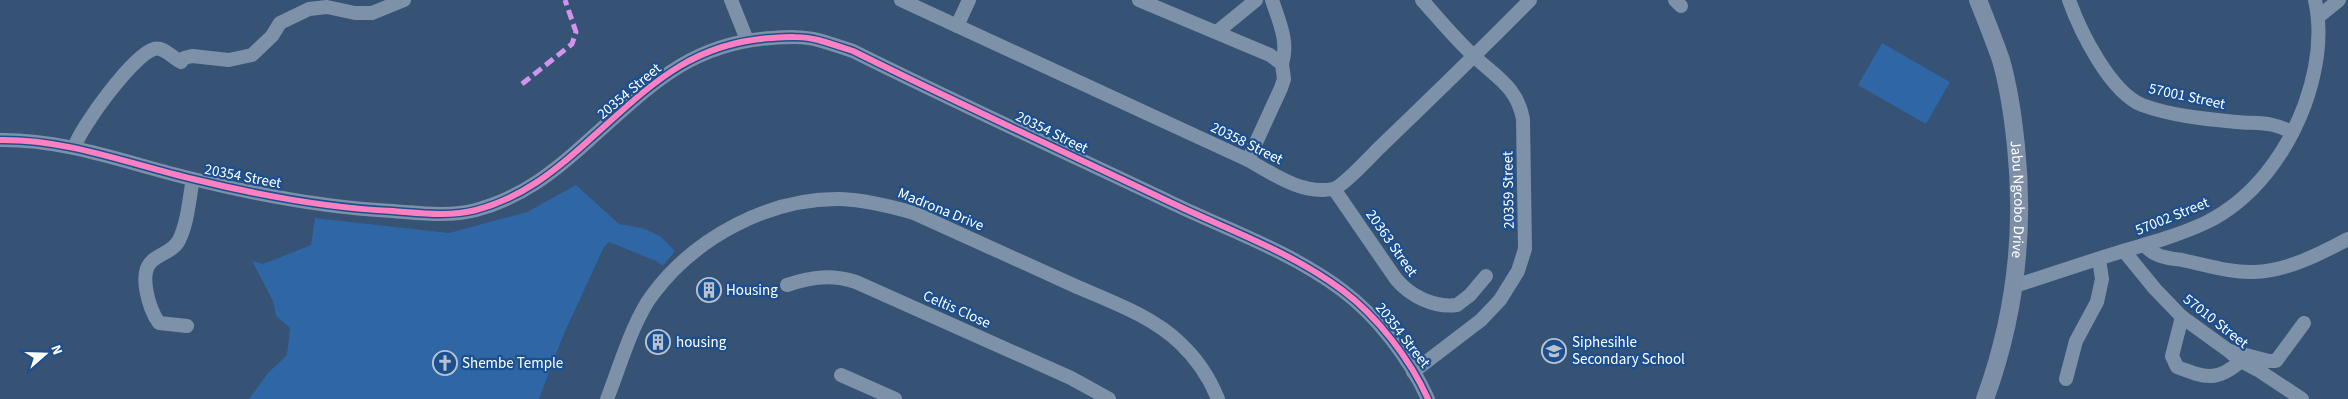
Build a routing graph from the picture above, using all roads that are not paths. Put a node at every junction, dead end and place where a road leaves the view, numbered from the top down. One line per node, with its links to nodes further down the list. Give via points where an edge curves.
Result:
1 (404, 0): 22 (street, via 372,13 327,7 309,9 280,23 252,56 229,60 192,56 181,62 162,50 154,49 123,76 78,136)
2 (731, 0): 17 (street)
3 (901, 0): 15 (street, 20358 Street)
4 (969, 0): 15 (street)
5 (1139, 0): 16 (street)
6 (1256, 0): 16 (street)
7 (1272, 0): 19 (street, via 1284,42)
8 (1422, 0): 18 (street, 20359 Street)
9 (1530, 0): 18 (street)
10 (1978, 0): 32 (main road, Jabu Ngcobo Drive, via 2001,61 2012,111 2020,180)
11 (2068, 0): 20 (street, 57001 Street, via 2108,75 2141,104 2212,119 2265,122)
12 (2315, 0): 14 (street, 57002 Street)
13 (2338, 0): 14 (street)
14 (2318, 18): 20 (street, 57002 Street, via 2319,47 2315,70)
15 (957, 26): 23 (street, 20358 Street)
16 (1217, 32): 19 (street, via 1270,55)
17 (747, 40): 24 (street, 20354 Street, via 718,47 687,60 543,180 523,193 473,211 449,214 376,210 276,196); 38 (street, 20354 Street, via 816,39 853,51 1271,247 1344,291 1388,336)
18 (1474, 57): 25 (street); 38 (street, 20359 Street, via 1504,82 1521,106 1525,249 1518,271 1500,300 1482,320)
19 (1282, 64): 23 (street, via 1284,79 1281,88)
20 (2292, 133): 27 (street, 57002 Street, via 2264,175 2231,207 2206,223)
21 (0, 140): 22 (street, 20354 Street)
22 (74, 148): 24 (street, 20354 Street)
23 (1248, 160): 25 (street, 20358 Street, via 1303,188)
24 (193, 179): 35 (street, via 178,242 152,261 146,273 149,301 158,323)
25 (1334, 189): 30 (street, 20363 Street, via 1404,290 1413,296 1434,303 1460,304)
26 (2348, 239): 27 (street, via 2314,257 2275,270 2256,272 2153,254)
27 (2145, 245): 28 (street, 57002 Street)
28 (2124, 251): 29 (street, 57002 Street); 33 (street, 57010 Street)
29 (2099, 259): 32 (street, 57002 Street); 40 (street, via 2102,279 2097,302 2076,340)
30 (1486, 276)
31 (787, 285): 43 (street, Celtis Close, via 811,277 843,278 856,282 1071,378)
32 (2014, 286): 46 (main road, Jabu Ngcobo Drive, via 2004,342)
33 (2182, 317): 36 (street, 57010 Street); 37 (street, via 2172,356 2177,367 2214,377 2227,374)
34 (2304, 323): 36 (street, via 2274,361)
35 (187, 326)
36 (2229, 350): 37 (street, 57010 Street)
37 (2241, 362): 47 (street, 57010 Street)
38 (1414, 372): 45 (street, 20354 Street)
39 (841, 374): 42 (street)
40 (2066, 379)
41 (607, 399): 44 (street, Madrona Drive, via 631,337 652,295 686,258 742,221 772,210 839,199 882,203 914,213 1116,304 1180,342 1197,362)
42 (895, 399)
43 (1108, 399)
44 (1218, 399)
45 (1428, 399)
46 (1985, 399)
47 (2302, 399)

